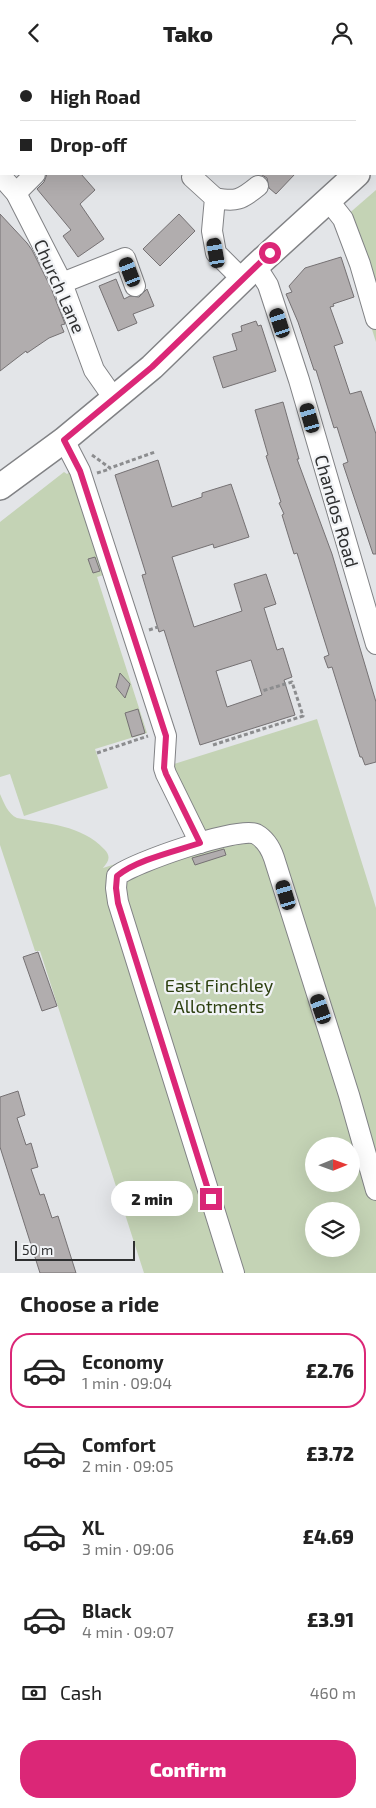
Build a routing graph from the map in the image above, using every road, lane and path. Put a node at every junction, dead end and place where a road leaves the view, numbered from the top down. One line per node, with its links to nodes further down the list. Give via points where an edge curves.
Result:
1 (0, 175): 6 (street, Church Lane)
2 (35, 175): 6 (street)
3 (356, 175): 8 (main road)
4 (192, 177): 7 (street)
5 (258, 186): 7 (street, via 243,198 229,201)
6 (16, 193): 10 (street, Church Lane)
7 (215, 198): 9 (street, Chandos Road, via 212,231 216,253)
8 (328, 200): 9 (main road); 12 (street, via 343,219)
9 (249, 273): 13 (main road, via 190,333); 18 (street, Chandos Road, via 268,285)
10 (62, 283): 11 (street, via 125,258); 13 (street, Church Lane, via 94,370)
11 (135, 287)
12 (376, 319)
13 (114, 400): 14 (main road)
14 (64, 440): 17 (main road); 23 (street, via 80,471 166,736 164,768 168,780)
15 (155, 452): 16 (path, via 110,469)
16 (92, 455)
17 (0, 487)
18 (376, 644)
19 (262, 691): 21 (path, via 292,682 303,717)
20 (148, 737): 22 (path)
21 (213, 745)
22 (97, 753)
23 (200, 843): 24 (street, via 250,832 262,838 271,851); 25 (street, via 123,871 117,876 116,888)
24 (376, 1190)
25 (234, 1273)

